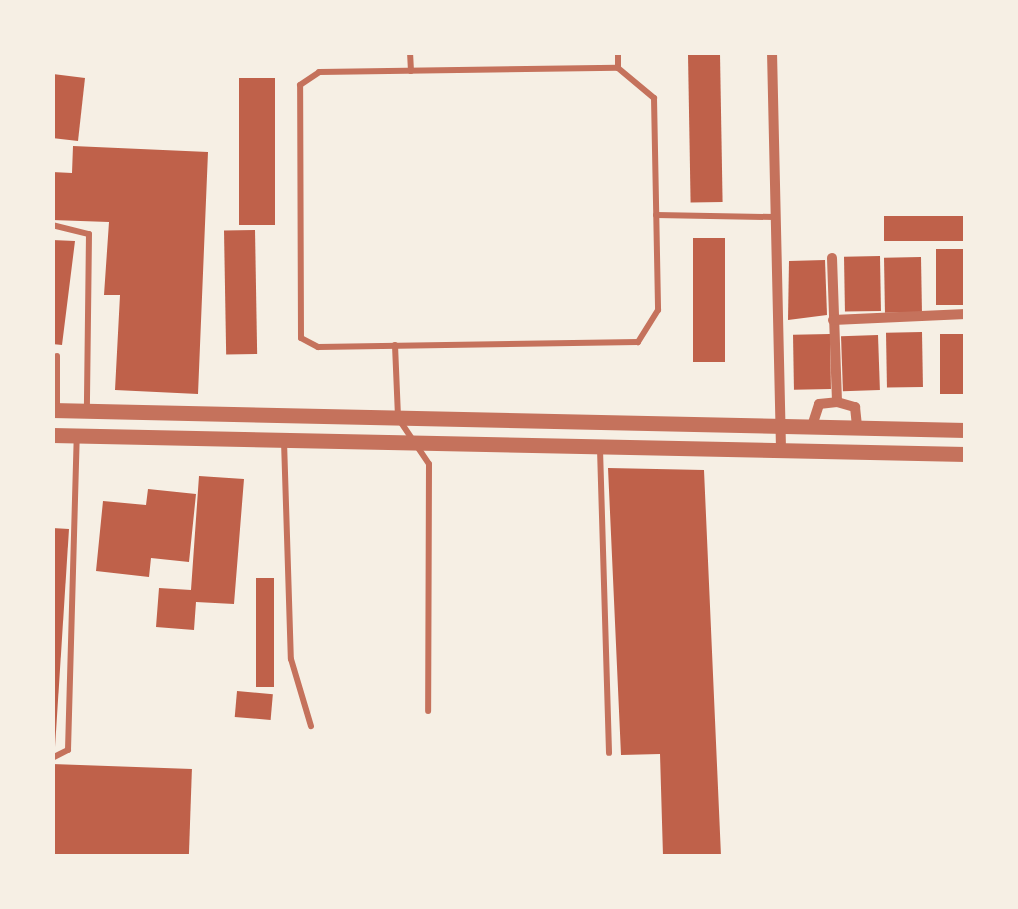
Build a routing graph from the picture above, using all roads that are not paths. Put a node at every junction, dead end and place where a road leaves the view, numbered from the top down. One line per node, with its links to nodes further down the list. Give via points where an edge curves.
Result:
1 (410, 52): 5 (lane)
2 (618, 52): 4 (lane)
3 (772, 52): 7 (street)
4 (618, 68): 5 (lane); 6 (lane, via 654,98)
5 (411, 71): 12 (lane, via 319,72 300,85 295,109 301,338 318,347)
6 (656, 215): 7 (lane); 12 (lane, via 658,310 638,342)
7 (775, 217): 18 (street)
8 (52, 224): 16 (lane, via 89,234)
9 (832, 258): 11 (street)
10 (966, 314): 11 (street)
11 (834, 320): 14 (street)
12 (396, 345): 17 (lane)
13 (57, 356): 15 (lane)
14 (836, 402): 19 (street, via 814,409); 20 (street, via 855,407)
15 (55, 410): 16 (street)
16 (87, 411): 17 (street)
17 (398, 418): 18 (street); 25 (lane)
18 (780, 426): 19 (street); 27 (street)
19 (812, 426): 20 (street)
20 (857, 428): 21 (street)
21 (966, 430)
22 (52, 436): 23 (street)
23 (77, 436): 24 (street); 32 (lane, via 68,750)
24 (284, 440): 25 (street); 30 (lane, via 291,659)
25 (419, 445): 26 (street); 29 (lane, via 430,464)
26 (600, 447): 27 (street); 31 (lane)
27 (781, 450): 28 (street)
28 (966, 454)
29 (428, 711)
30 (311, 726)
31 (609, 753)
32 (52, 758)

